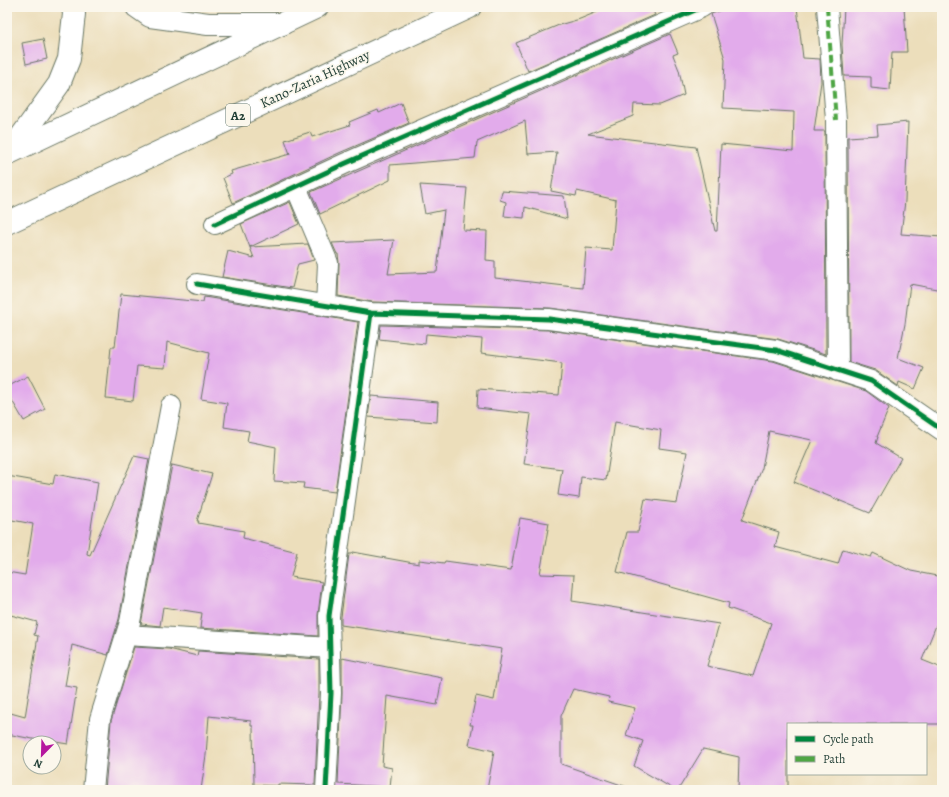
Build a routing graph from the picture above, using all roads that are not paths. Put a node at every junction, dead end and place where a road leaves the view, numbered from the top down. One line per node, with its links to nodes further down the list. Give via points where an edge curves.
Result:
1 (73, 7): 8 (main road, via 69,59 59,84)
2 (137, 7): 7 (main road, via 150,16 208,24)
3 (317, 7): 7 (main road)
4 (470, 7): 10 (main road, Kano-Zaria Highway / A2)
5 (702, 7): 9 (street)
6 (827, 7): 15 (street, via 836,120)
7 (282, 24): 8 (main road)
8 (8, 153)
9 (296, 187): 11 (street); 13 (street, via 328,263)
10 (7, 223)
11 (215, 224)
12 (197, 284): 13 (street)
13 (326, 306): 14 (street)
14 (371, 313): 15 (street, via 549,318 776,350); 19 (street, via 329,616)
15 (838, 371): 17 (street, via 871,381)
16 (171, 406): 18 (street)
17 (942, 430)
18 (126, 635): 19 (street); 20 (street, via 100,719)
19 (330, 648): 21 (street, via 331,693)
20 (93, 790)
21 (326, 790)

